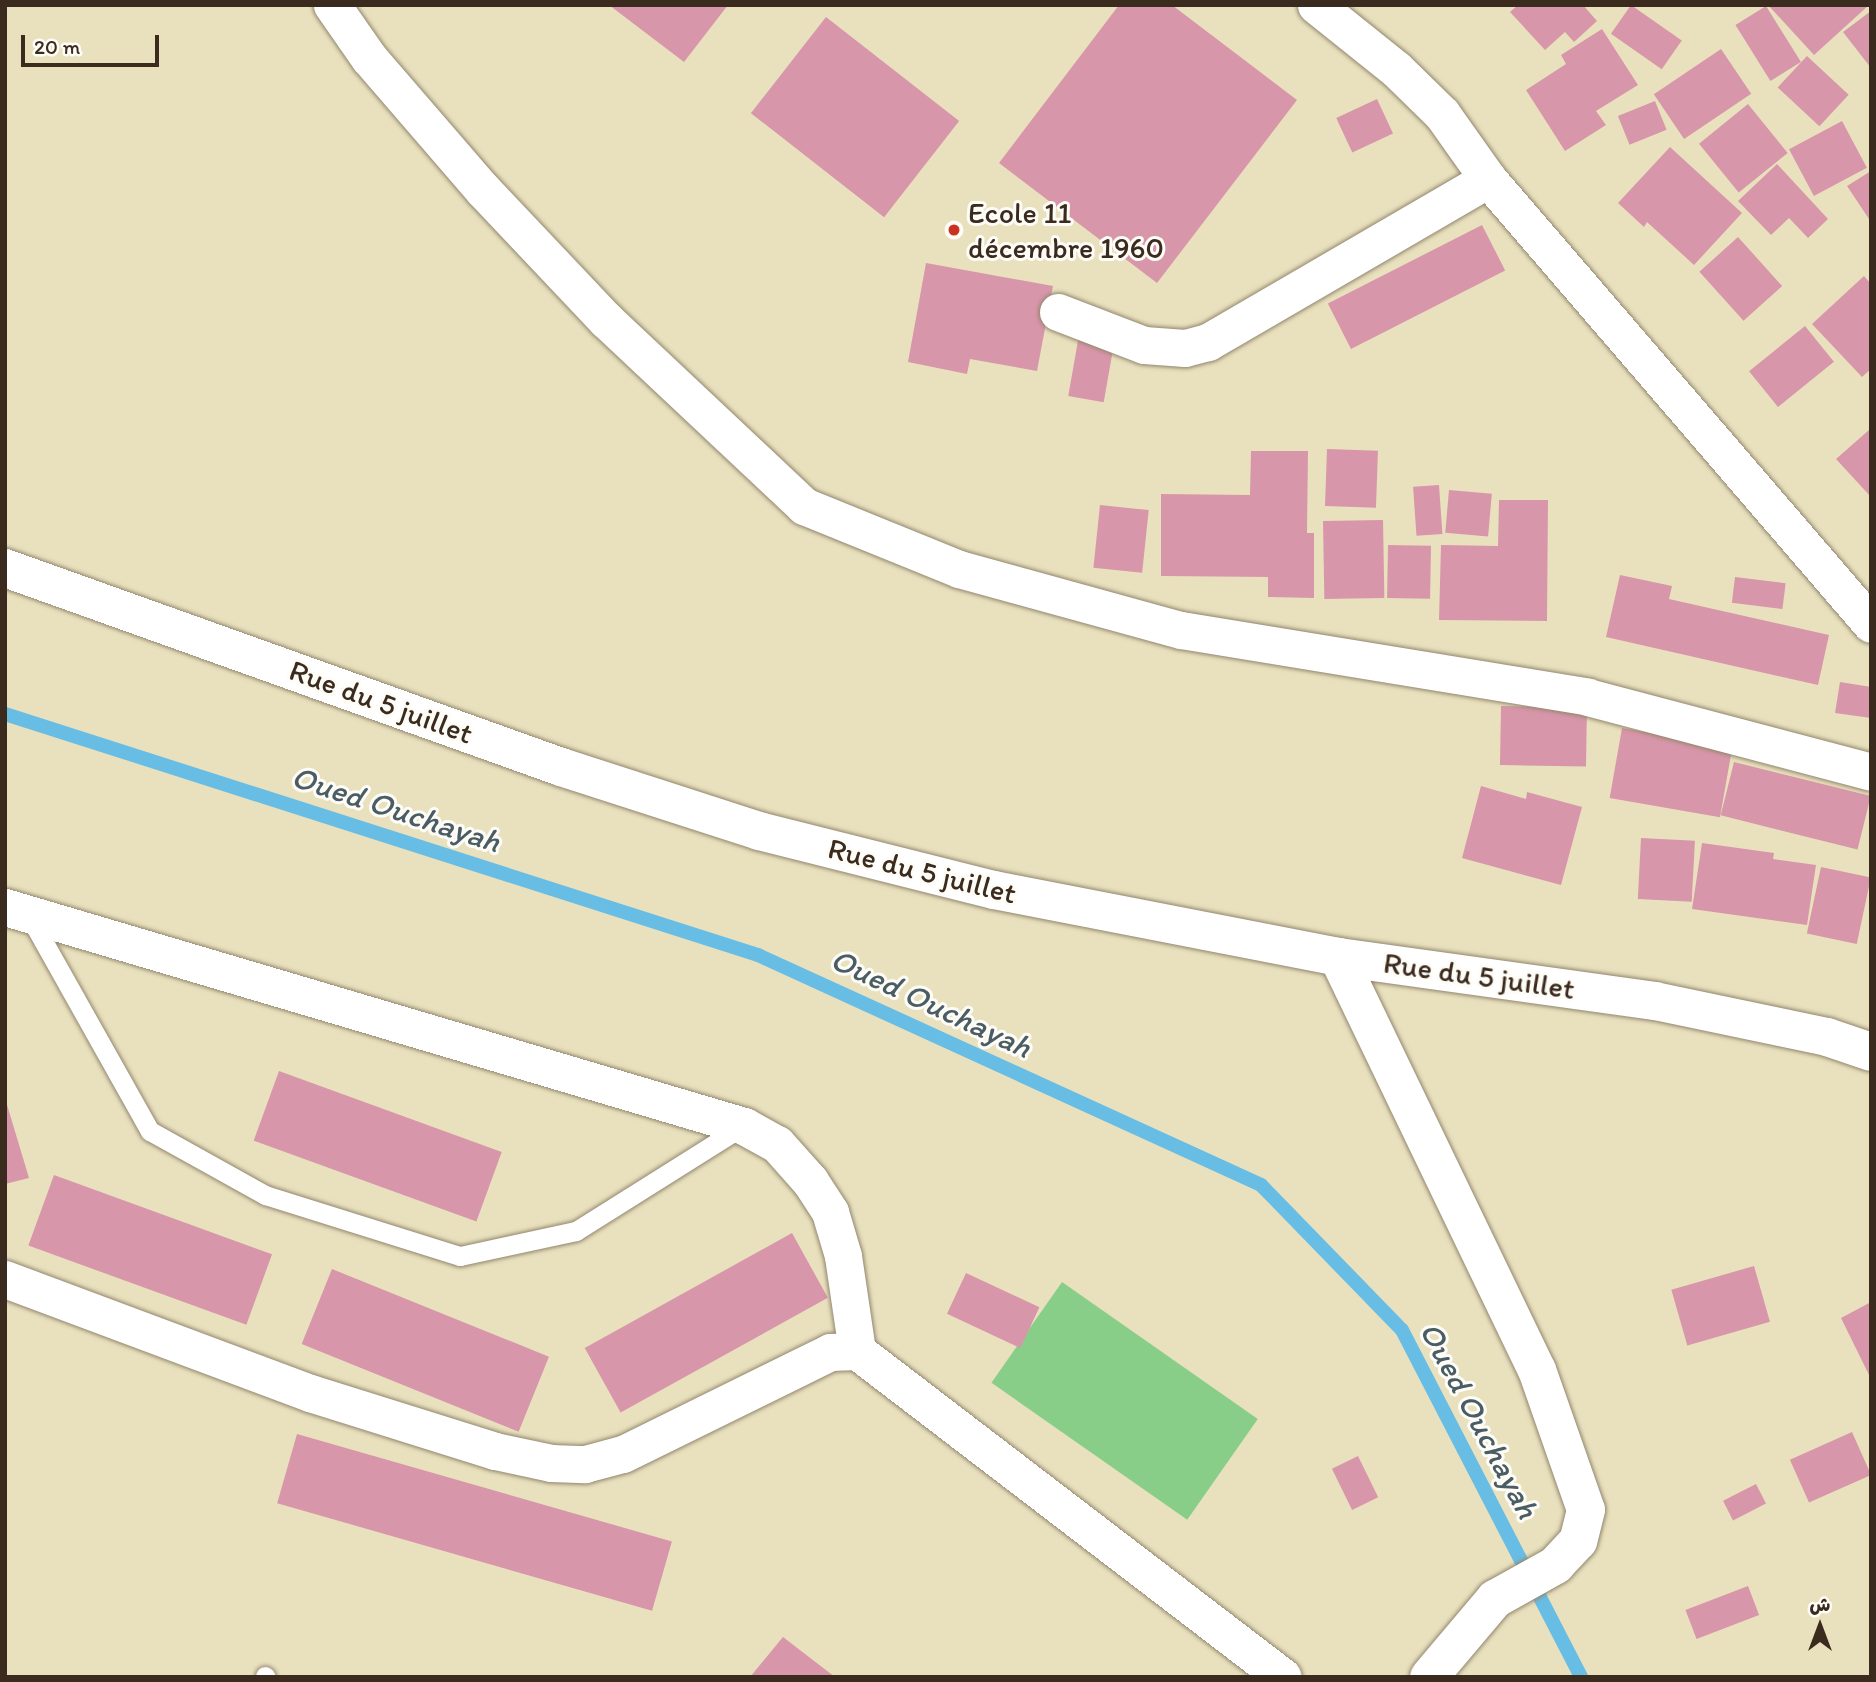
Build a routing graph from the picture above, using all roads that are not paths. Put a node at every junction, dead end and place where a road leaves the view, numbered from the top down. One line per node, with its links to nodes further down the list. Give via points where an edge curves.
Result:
1 (332, 5): 7 (street, via 369,58 606,320 804,506 959,569 1181,630 1588,697)
2 (1316, 5): 3 (street, via 1396,69 1443,114)
3 (1488, 179): 4 (street, via 1208,342 1185,348 1144,345); 6 (street)
4 (1058, 312)
5 (5, 568): 9 (street, Rue du 5 juillet, via 561,767 759,831 994,890)
6 (1871, 624)
7 (1871, 772)
8 (17, 910): 11 (street); 11 (lane, via 150,1131 265,1195 460,1256 576,1231)
9 (1338, 957): 10 (street, Rue du 5 juillet, via 1655,1001 1827,1037); 15 (street, via 1537,1370 1586,1510 1578,1541 1556,1564 1495,1599)
10 (1871, 1052)
11 (744, 1126): 13 (street, via 777,1144 830,1212 843,1256)
12 (5, 1279): 13 (street, via 310,1392 495,1451 551,1463 585,1464 623,1454 830,1352)
13 (857, 1351): 14 (street)
14 (1283, 1677)
15 (1429, 1677)

